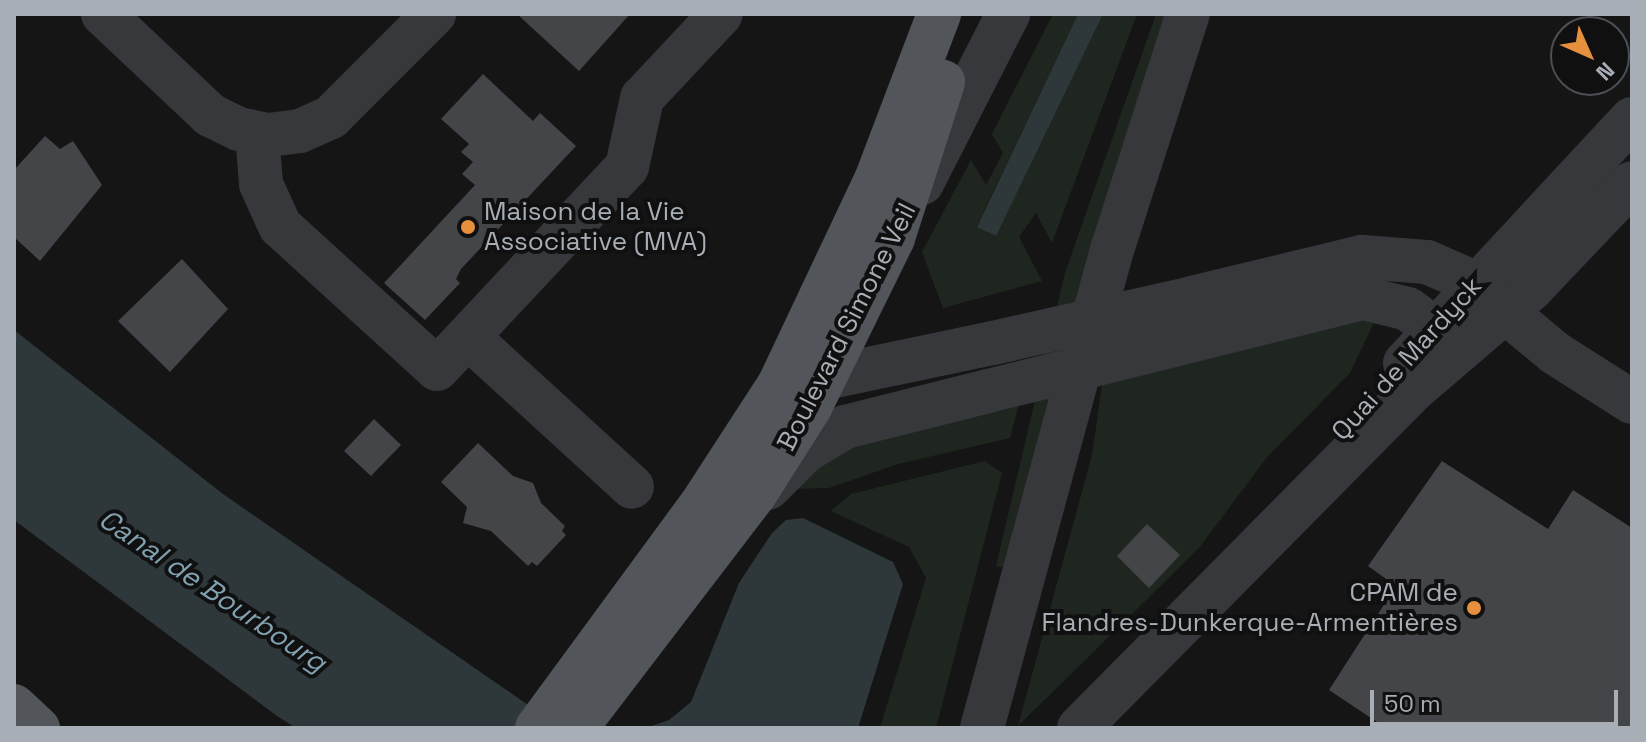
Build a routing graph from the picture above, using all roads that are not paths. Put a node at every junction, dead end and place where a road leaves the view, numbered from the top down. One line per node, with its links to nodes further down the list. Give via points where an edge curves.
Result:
1 (103, 14): 9 (street, via 210,115)
2 (434, 14): 9 (street, via 331,117 300,131)
3 (721, 14): 13 (street, via 642,98 627,167)
4 (939, 14): 16 (main road, Boulevard Simone Veil, via 887,153)
5 (967, 14): 11 (main road)
6 (1008, 14): 11 (street, Boulevard Simone Veil)
7 (1188, 14): 25 (street, via 1113,247)
8 (1632, 119): 12 (street, Quai de Mardyck)
9 (257, 134): 13 (street, via 265,199 291,238 437,369)
10 (1632, 183): 12 (street, Quai de Mardyck)
11 (893, 238): 15 (main road, Boulevard Simone Veil)
12 (1489, 298): 14 (street, Quai de Mardyck); 15 (street, bridge, via 1438,265 1373,256); 17 (street, via 1555,353)
13 (468, 337): 18 (street)
14 (1448, 338): 19 (street, bridge, via 1399,306 1363,298 881,415 830,433 795,460); 26 (street, Quai de Mardyck, via 1266,511 1194,608)
15 (827, 376): 16 (street, via 788,387); 19 (main road, Boulevard Simone Veil, via 784,452)
16 (768, 402): 20 (main road, Boulevard Simone Veil)
17 (1632, 402)
18 (632, 487)
19 (732, 524): 20 (main road, Boulevard Simone Veil)
20 (614, 651): 23 (main road); 24 (main road)
21 (14, 706): 22 (main road)
22 (38, 728)
23 (537, 728)
24 (576, 728)
25 (982, 728)
26 (1079, 728)

